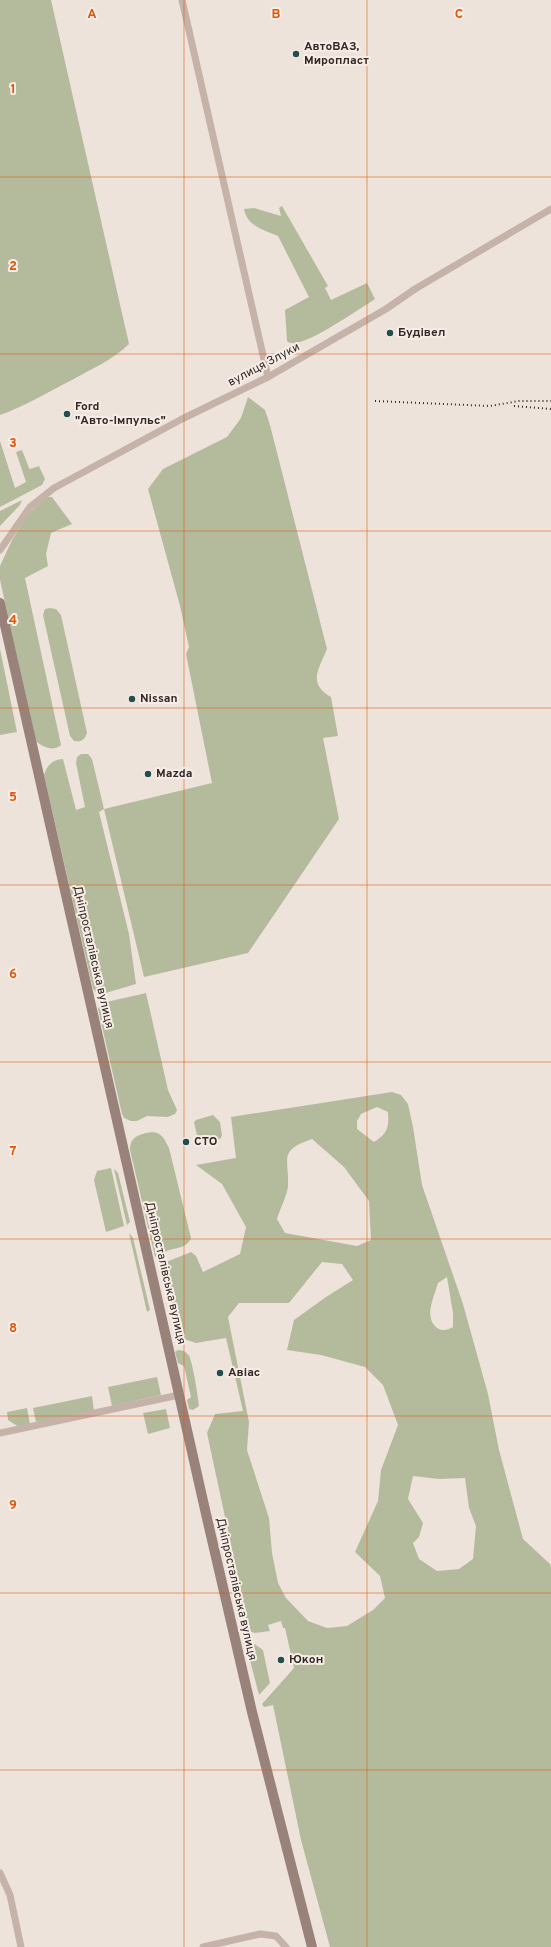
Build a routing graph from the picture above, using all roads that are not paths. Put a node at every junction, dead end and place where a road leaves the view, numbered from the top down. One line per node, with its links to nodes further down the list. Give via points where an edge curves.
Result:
1 (182, 0): 3 (street)
2 (551, 209): 3 (street, вулиця Злуки)
3 (268, 377): 4 (street, вулиця Злуки, via 182,419 54,488 30,507)
4 (0, 550)
5 (0, 606): 6 (street, Дніпросталівська вулиця)
6 (179, 1395): 7 (street); 12 (street, Дніпросталівська вулиця, via 252,1712)
7 (0, 1433)
8 (0, 1873): 9 (street, via 10,1895)
9 (21, 1947)
10 (203, 1947): 11 (street, via 260,1934 276,1936)
11 (286, 1947)
12 (312, 1947)

